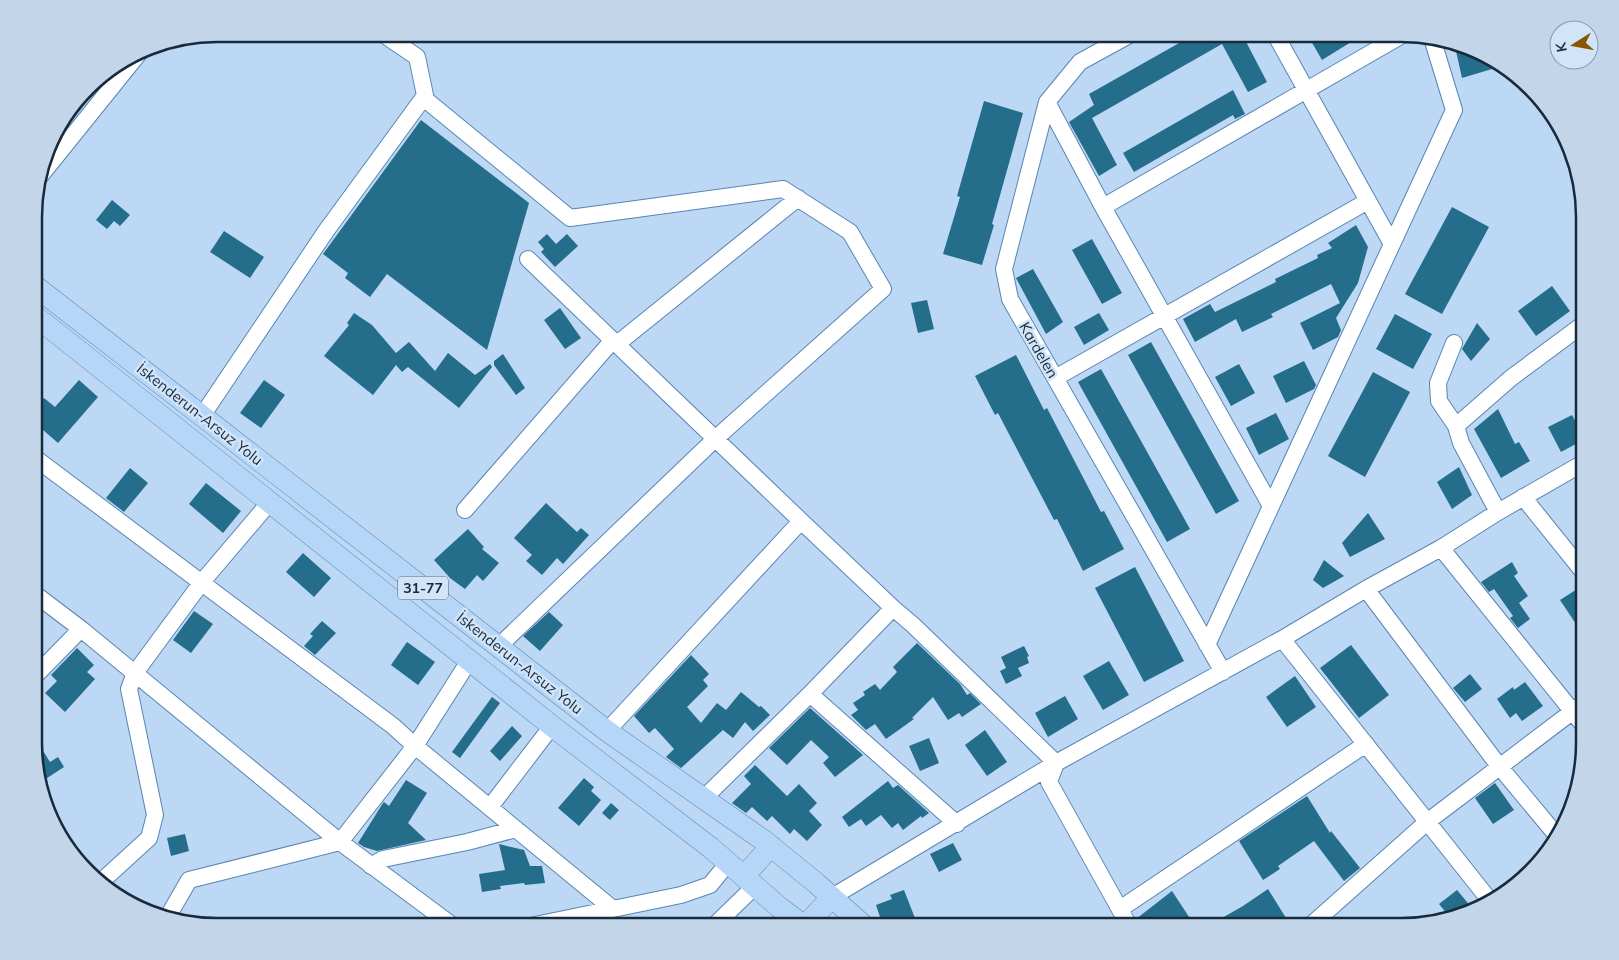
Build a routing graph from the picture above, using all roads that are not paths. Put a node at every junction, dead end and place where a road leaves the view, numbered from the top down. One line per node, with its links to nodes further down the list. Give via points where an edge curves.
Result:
1 (395, 42): 8 (street, via 417,57)
2 (1116, 42): 9 (street, Kardelen, via 1080,62)
3 (1280, 42): 7 (street)
4 (1390, 42): 7 (street)
5 (1434, 46): 14 (street, via 1454,110)
6 (127, 68): 10 (street)
7 (1308, 90): 12 (street); 13 (street)
8 (426, 100): 11 (street, via 570,218 783,189); 23 (street, via 424,98 326,231)
9 (1047, 102): 13 (street); 22 (street, Kardelen, via 1004,270 1010,299)
10 (52, 162)
11 (798, 198): 20 (street); 25 (street, via 850,232 883,289)
12 (1368, 201): 14 (street); 17 (street)
13 (1103, 207): 17 (street)
14 (1392, 244): 30 (street)
15 (528, 259): 20 (street)
16 (42, 291): 23 (main road, İskenderun-Arsuz Yolu / 31-77)
17 (1165, 317): 22 (street); 30 (street)
18 (42, 323): 29 (main road, İskenderun-Arsuz Yolu)
19 (1576, 330): 24 (street, via 1511,378)
20 (615, 342): 25 (street); 31 (street)
21 (1454, 343): 24 (street, via 1438,382 1439,400)
22 (1055, 378): 42 (street, Kardelen)
23 (202, 416): 43 (main road, İskenderun-Arsuz Yolu / 31-77)
24 (1456, 426): 32 (street, via 1461,443)
25 (716, 439): 33 (street); 43 (street)
26 (42, 463): 36 (street)
27 (1576, 467): 28 (street)
28 (1523, 497): 32 (street); 35 (street)
29 (270, 502): 36 (street); 44 (main road, İskenderun-Arsuz Yolu)
30 (1271, 506): 42 (street)
31 (466, 510)
32 (1498, 512): 34 (street)
33 (801, 521): 39 (street); 52 (street)
34 (1441, 548): 37 (street); 49 (street)
35 (1576, 563)
36 (202, 582): 47 (street); 54 (street)
37 (1366, 589): 41 (street); 56 (street)
38 (42, 599): 40 (street)
39 (894, 608): 48 (street); 55 (street)
40 (81, 629): 45 (street); 47 (street)
41 (1282, 639): 46 (street); 53 (street)
42 (1207, 645): 46 (street, Kardelen)
43 (498, 647): 52 (main road, İskenderun-Arsuz Yolu / 31-77)
44 (469, 660): 51 (main road, İskenderun-Arsuz Yolu); 54 (street)
45 (42, 669)
46 (1223, 672): 55 (street)
47 (135, 673): 63 (street); 67 (street, via 129,689 156,816 149,838)
48 (810, 694): 57 (street); 60 (street)
49 (1576, 704)
50 (1576, 709): 56 (street)
51 (552, 726): 58 (street); 66 (main road, İskenderun-Arsuz Yolu)
52 (607, 731): 57 (main road, İskenderun-Arsuz Yolu / 31-77)
53 (1366, 744): 59 (street); 71 (street)
54 (415, 746): 58 (street); 63 (street)
55 (1056, 763): 60 (street); 71 (street, via 1049,782)
56 (1499, 766): 59 (street); 62 (street)
57 (704, 798): 64 (main road, İskenderun-Arsuz Yolu / 31-77)
58 (490, 807): 61 (street)
59 (1427, 822): 68 (street); 75 (street)
60 (956, 824): 69 (street)
61 (516, 829): 65 (street, via 383,860); 70 (street)
62 (1553, 831)
63 (340, 842): 65 (street); 72 (street, via 189,880)
64 (771, 846): 66 (main road); 69 (main road, İskenderun-Arsuz Yolu / 31-77)
65 (371, 866): 76 (street)
66 (742, 875): 70 (street, via 681,895); 78 (street); 79 (main road, İskenderun-Arsuz Yolu)
67 (106, 877)
68 (1486, 895)
69 (832, 897): 73 (main road, İskenderun-Arsuz Yolu / 31-77); 80 (main road)
70 (613, 909): 77 (street)
71 (1120, 909): 74 (street)
72 (171, 912)
73 (855, 917)
74 (1124, 917)
75 (1320, 917)
76 (442, 918)
77 (570, 918)
78 (719, 918)
79 (794, 918)
80 (812, 918)

